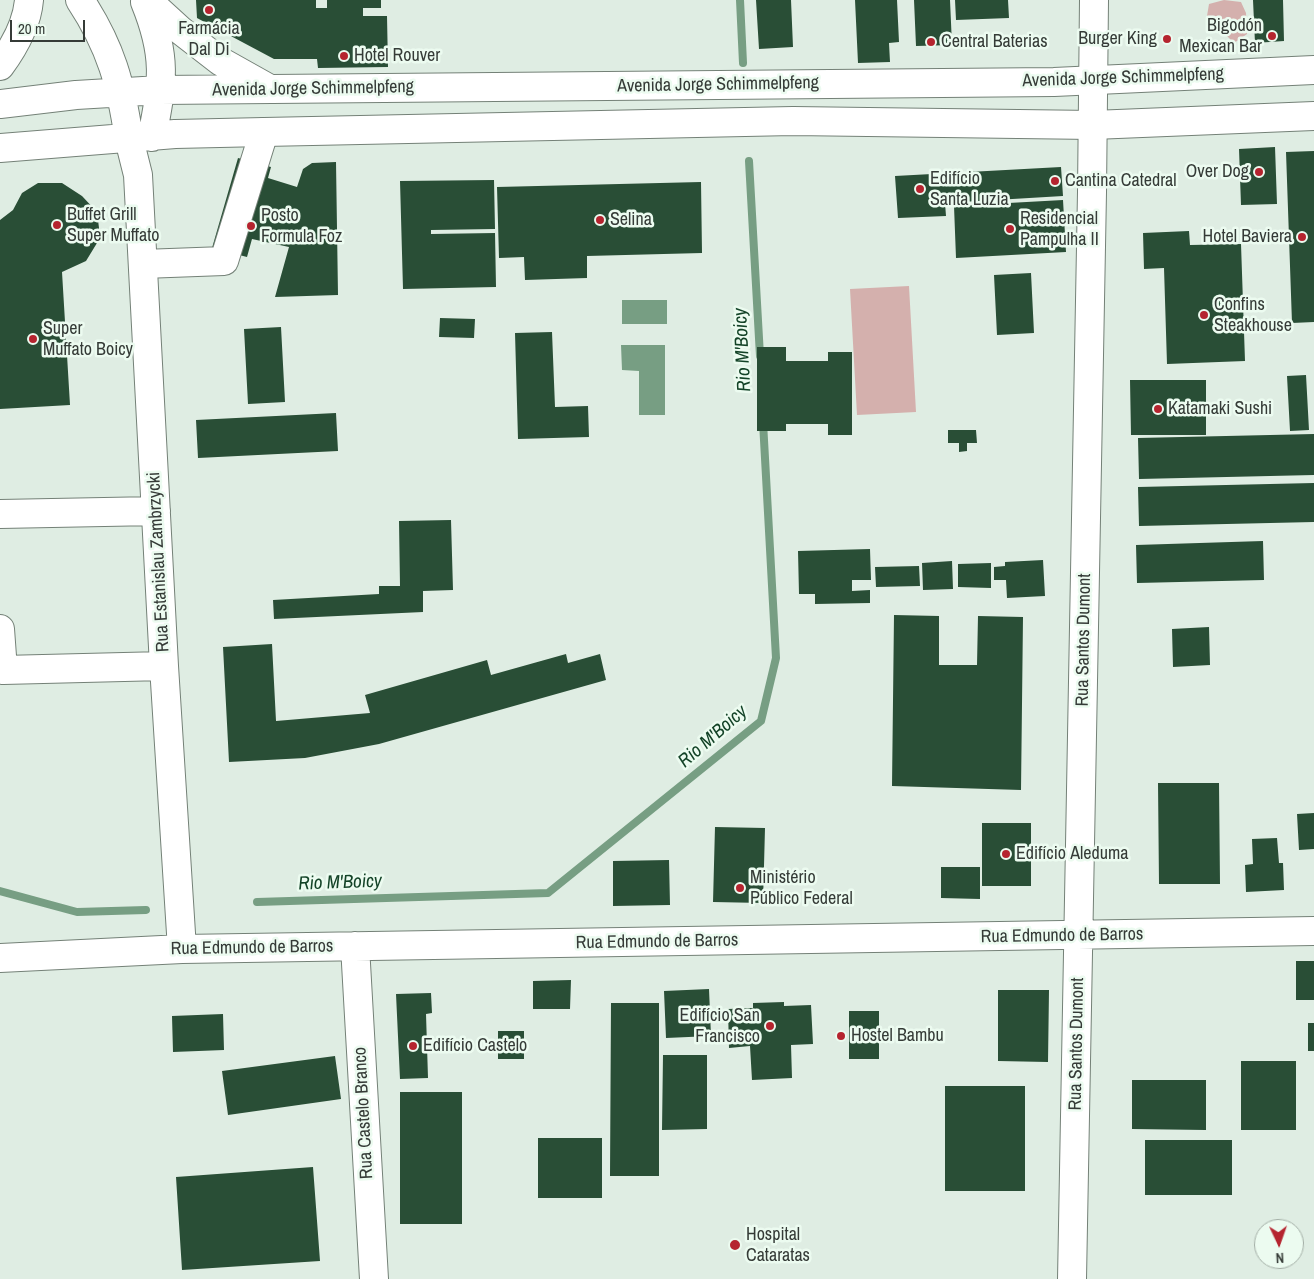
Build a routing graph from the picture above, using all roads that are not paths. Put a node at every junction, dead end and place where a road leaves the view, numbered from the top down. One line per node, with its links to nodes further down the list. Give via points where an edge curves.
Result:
1 (29, 0): 5 (street, via 29,9 15,45)
2 (80, 0): 10 (street, Rua Estanislau Zambrzycki, via 117,71)
3 (146, 0): 8 (street, via 220,61); 9 (street, via 157,32 162,66)
4 (1094, 0): 7 (street, Rua Santos Dumont)
5 (0, 66)
6 (1314, 70): 7 (street, Avenida Jorge Schimmelpfeng)
7 (1093, 81): 8 (street, Avenida Jorge Schimmelpfeng); 13 (street, Rua Santos Dumont)
8 (271, 89): 9 (street, Avenida Jorge Schimmelpfeng)
9 (160, 90): 10 (street, Avenida Jorge Schimmelpfeng); 15 (street)
10 (122, 92): 11 (street, Avenida Jorge Schimmelpfeng); 15 (street, Rua Estanislau Zambrzycki)
11 (0, 104)
12 (1314, 116): 13 (street)
13 (1093, 125): 14 (street, via 793,121); 23 (street, Rua Santos Dumont)
14 (264, 132): 15 (street); 17 (street, via 224,261)
15 (141, 138): 16 (street); 17 (street, Rua Estanislau Zambrzycki, via 138,175)
16 (0, 148)
17 (143, 264): 18 (street, Rua Estanislau Zambrzycki)
18 (156, 511): 19 (street); 21 (street, Rua Estanislau Zambrzycki)
19 (0, 514)
20 (0, 628): 21 (street, via 3,670)
21 (164, 666): 25 (street, Rua Estanislau Zambrzycki)
22 (1314, 931): 23 (street, Rua Edmundo de Barros)
23 (1079, 936): 24 (street, Rua Edmundo de Barros); 28 (street, Rua Santos Dumont)
24 (355, 946): 25 (street, Rua Edmundo de Barros); 27 (street, Rua Castelo Branco)
25 (182, 949): 26 (street, Rua Edmundo de Barros)
26 (0, 958)
27 (374, 1279)
28 (1072, 1279)

